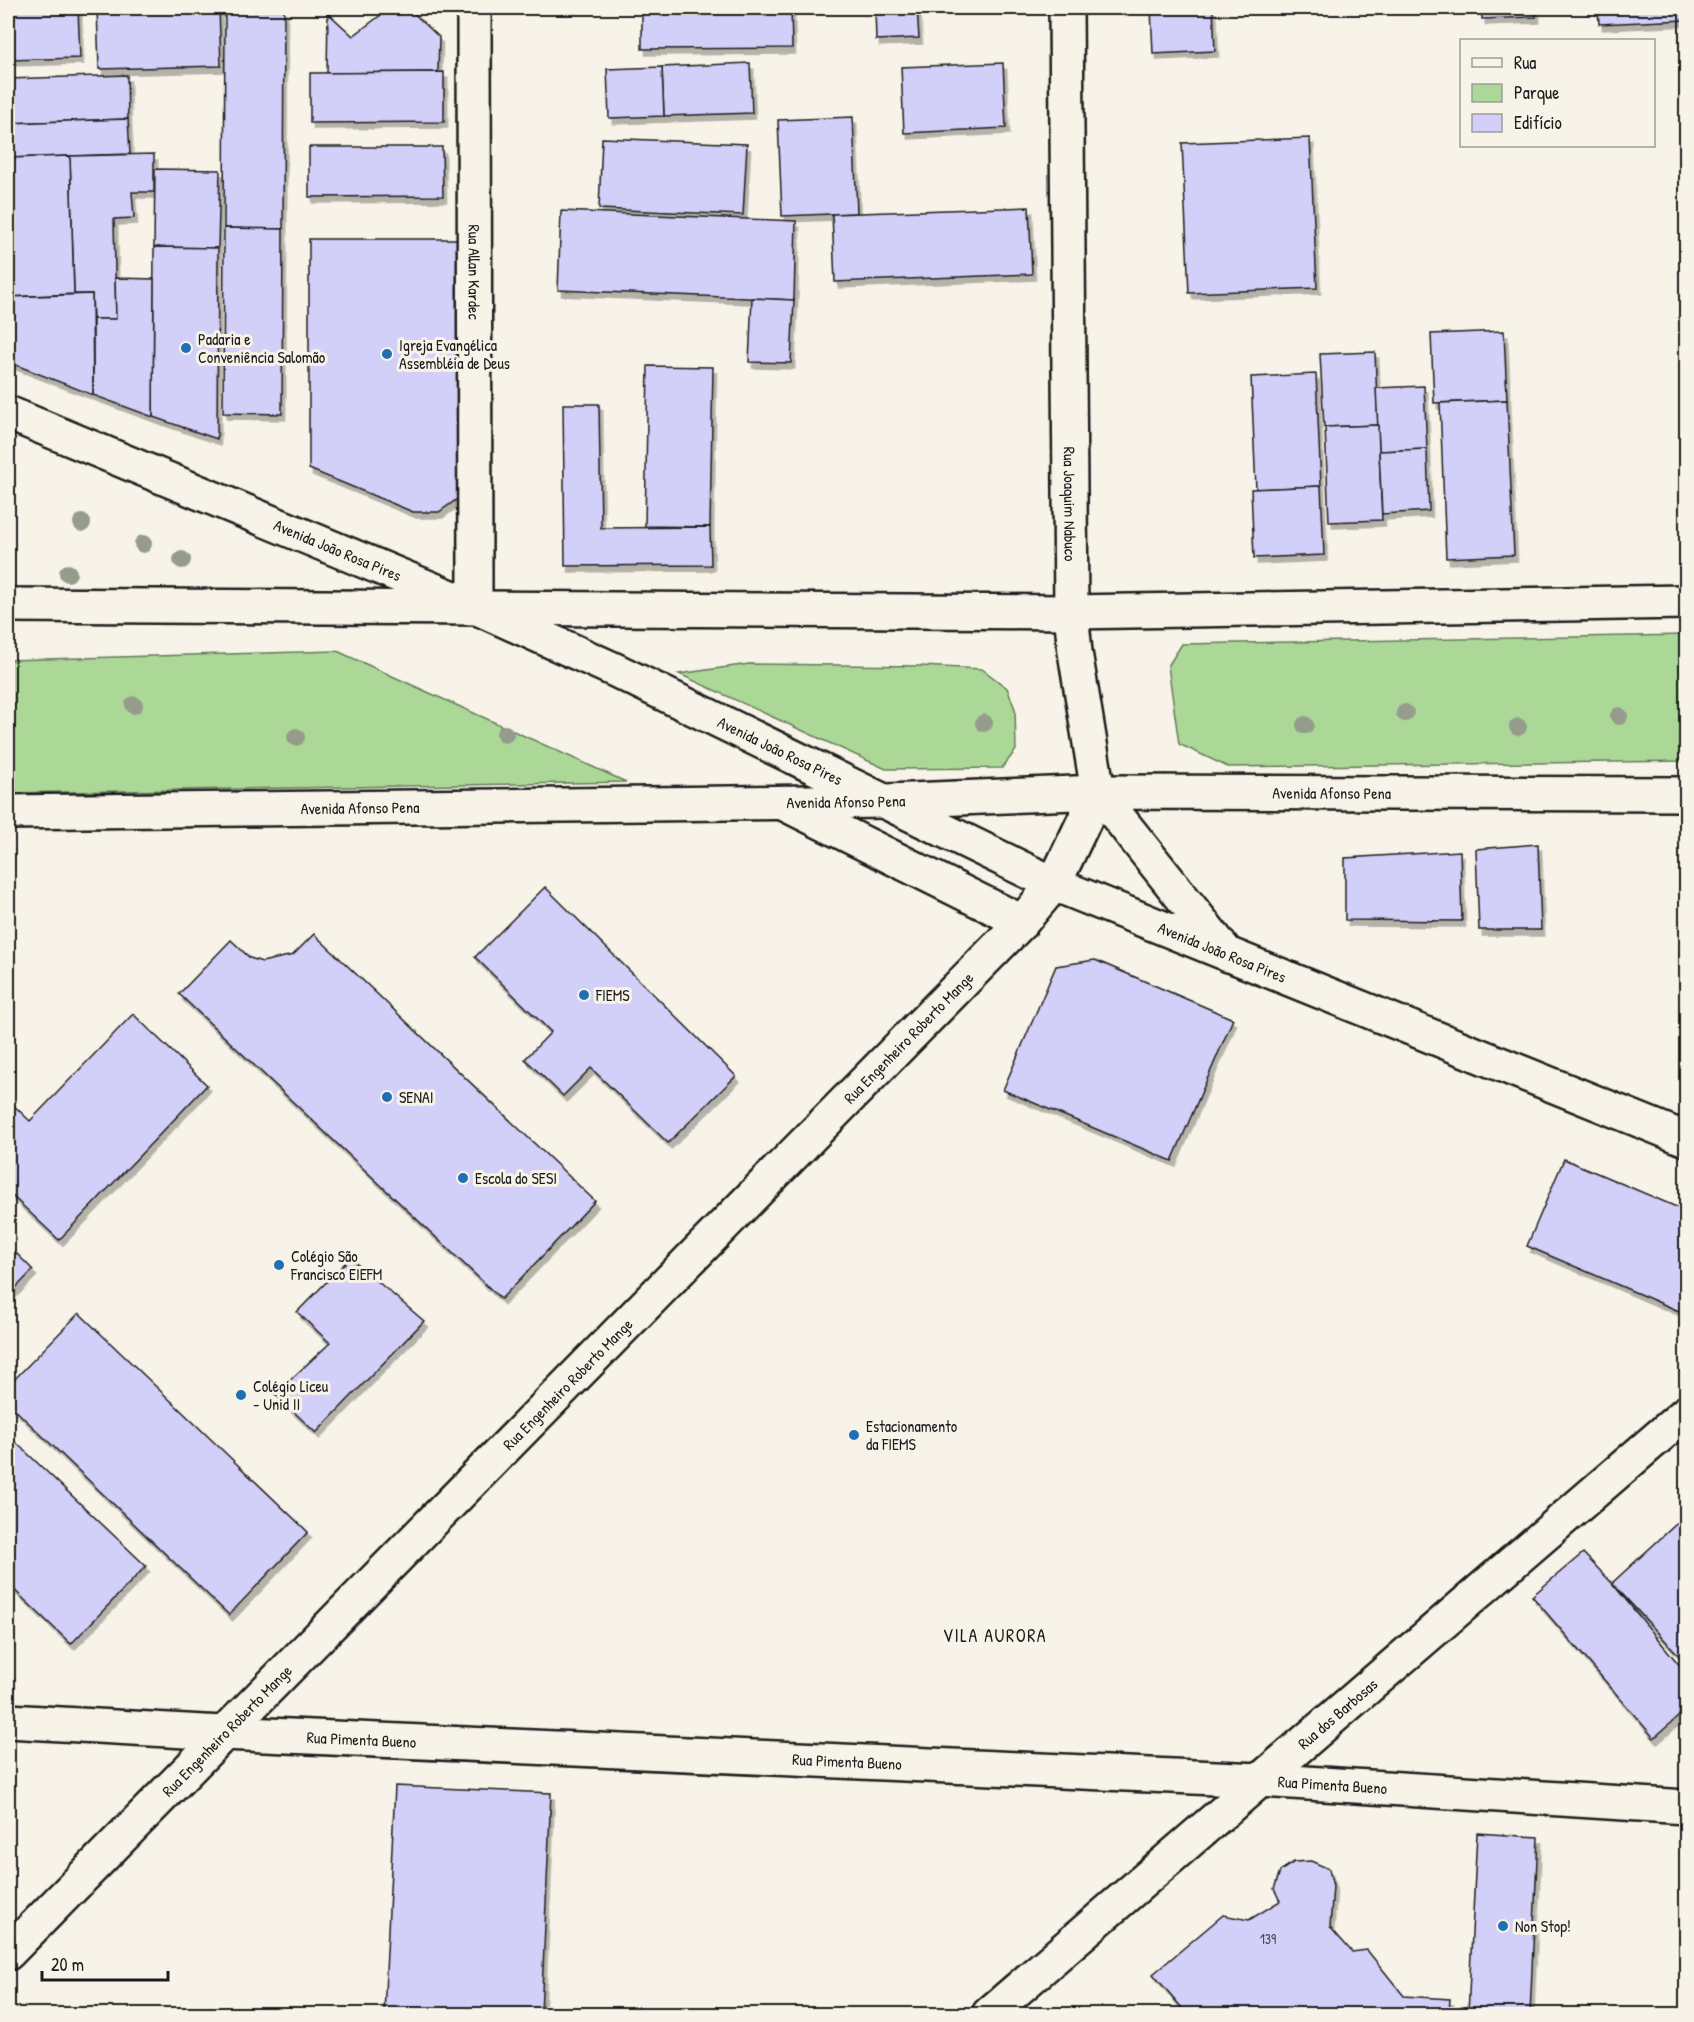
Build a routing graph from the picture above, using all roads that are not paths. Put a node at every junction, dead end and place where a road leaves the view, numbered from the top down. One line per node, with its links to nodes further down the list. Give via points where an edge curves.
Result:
1 (474, 8): 6 (street, Rua Allan Kardec)
2 (1066, 8): 7 (street, Rua Joaquim Nabuco)
3 (8, 413): 6 (street, Avenida João Rosa Pires)
4 (1686, 602): 7 (street)
5 (8, 605): 6 (street)
6 (475, 607): 7 (street); 10 (street, Avenida João Rosa Pires)
7 (1071, 612): 8 (street, Rua Joaquim Nabuco)
8 (1098, 792): 9 (street, Avenida Afonso Pena); 10 (street, Avenida Afonso Pena); 13 (street, Rua Engenheiro Roberto Mange); 15 (street, Rua Joaquim Nabuco)
9 (1686, 794)
10 (888, 801): 11 (street, Avenida Afonso Pena); 13 (street, Avenida João Rosa Pires)
11 (783, 803): 12 (street, Avenida Afonso Pena); 14 (street)
12 (8, 812)
13 (1054, 884): 14 (street, Rua Engenheiro Roberto Mange); 15 (street, Avenida João Rosa Pires)
14 (1022, 922): 19 (street, Rua Engenheiro Roberto Mange)
15 (1228, 955): 16 (street, Avenida João Rosa Pires)
16 (1686, 1139)
17 (1686, 1413): 20 (street, Rua dos Barbosas)
18 (8, 1720): 19 (street, Rua Pimenta Bueno)
19 (222, 1733): 20 (street, Rua Pimenta Bueno); 22 (street, Rua Engenheiro Roberto Mange)
20 (1260, 1780): 21 (street, Rua Pimenta Bueno); 23 (street, Rua dos Barbosas)
21 (1686, 1807)
22 (8, 1953)
23 (989, 2014)

